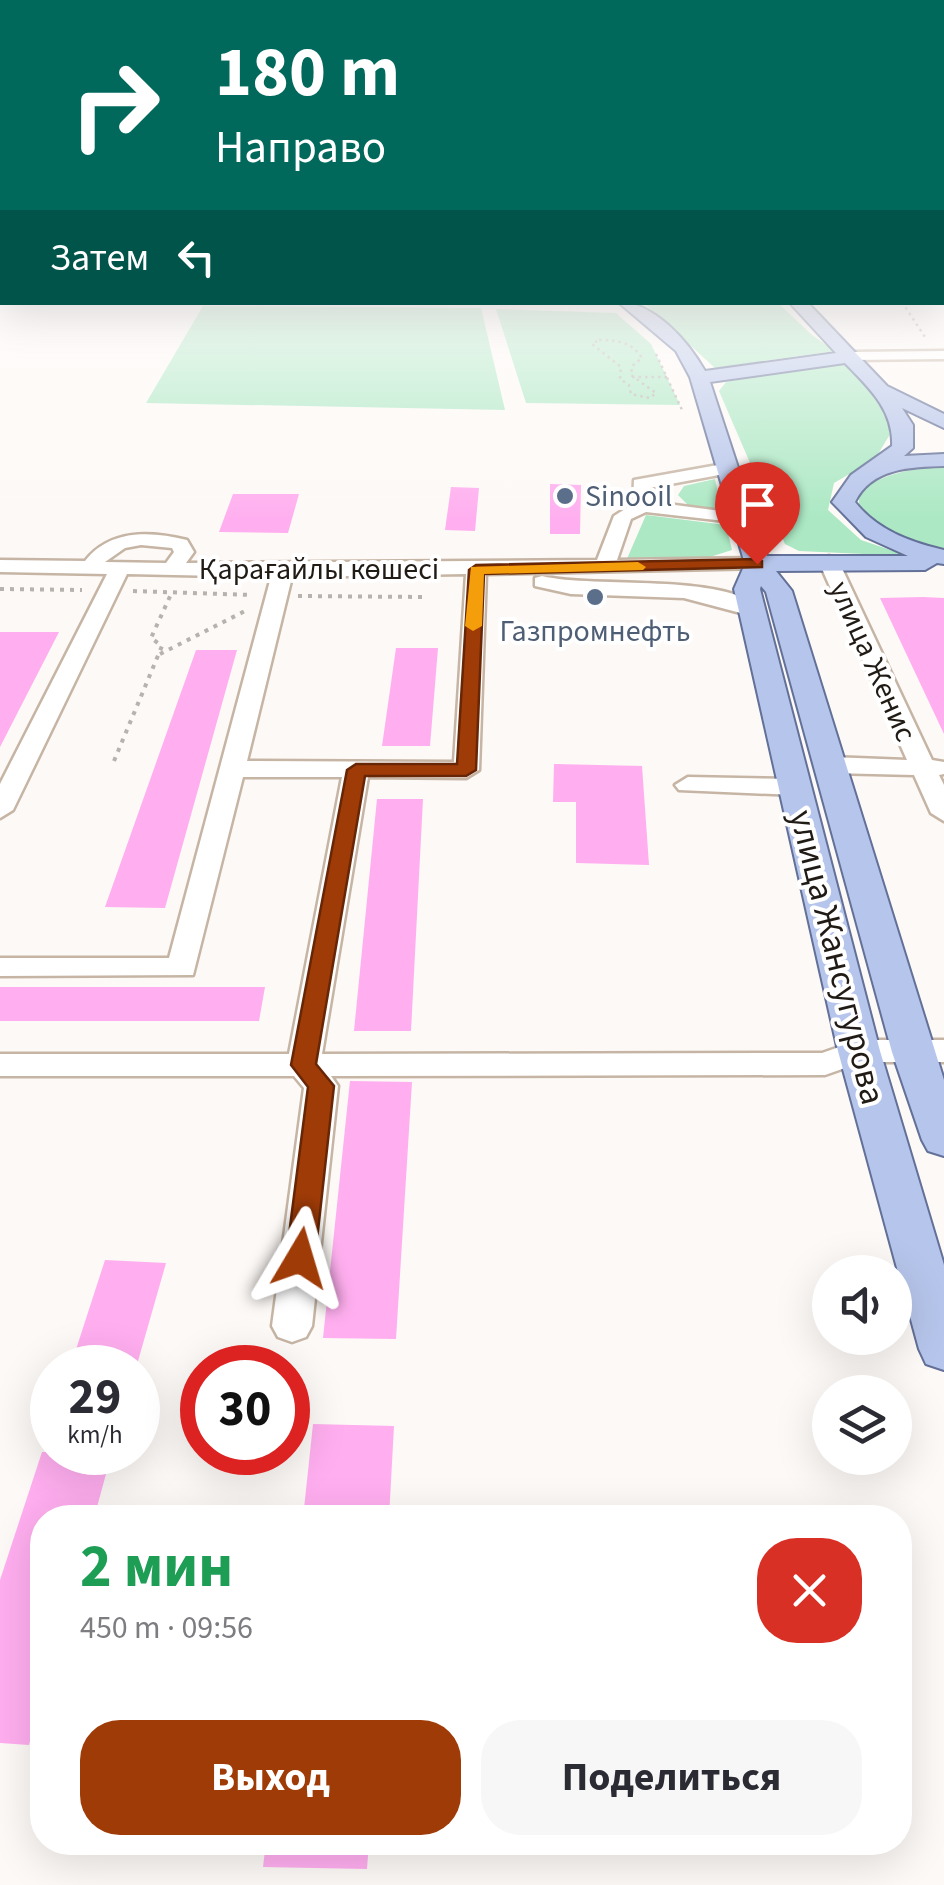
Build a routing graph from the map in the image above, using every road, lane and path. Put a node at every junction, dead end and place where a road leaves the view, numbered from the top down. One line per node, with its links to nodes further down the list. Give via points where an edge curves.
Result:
1 (594, 346): 8 (path, via 621,367 620,379 634,396 656,393)
2 (627, 346): 8 (path, via 642,358)
3 (652, 346): 9 (path)
4 (680, 346): 10 (main road, улица Жансугурова)
5 (841, 346): 7 (main road)
6 (941, 355): 7 (street)
7 (851, 356): 10 (main road); 11 (main road)
8 (632, 376): 9 (path)
9 (668, 376): 12 (path)
10 (699, 377): 15 (main road, улица Жансугурова)
11 (880, 388): 13 (main road); 16 (main road, via 903,425 902,448)
12 (686, 418)
13 (944, 422)
14 (944, 460): 16 (main road)
15 (730, 468): 17 (street, via 640,484); 18 (main road, улица Жансугурова)
16 (868, 472): 19 (main road, via 848,486 843,502 854,520 882,538)
17 (642, 506): 18 (street); 24 (street, via 623,516)
18 (744, 520): 21 (main road, улица Жансугурова)
19 (944, 560): 20 (main road)
20 (830, 562): 21 (main road); 39 (street, улица Женис)
21 (757, 564): 22 (street, Қарағайлы көшесі); 36 (main road, улица Жансугурова, via 748,589); 42 (main road, улица Жансугурова, via 779,592)
22 (696, 565): 24 (street, Қарағайлы көшесі); 31 (street)
23 (0, 566): 25 (street, Қарағайлы көшесі)
24 (604, 567): 28 (street, Қарағайлы көшесі)
25 (90, 568): 26 (street, Қарағайлы көшесі); 27 (street, via 106,546 131,540 180,544 184,552)
26 (120, 568): 27 (street, Қарағайлы көшесі); 33 (street)
27 (172, 569): 30 (street, Қарағайлы көшесі)
28 (517, 569): 29 (street, Қарағайлы көшесі); 31 (street, via 562,589)
29 (476, 570): 30 (street, Қарағайлы көшесі); 41 (street, via 466,770)
30 (279, 583): 34 (path); 35 (path); 37 (path); 40 (street)
31 (659, 588): 36 (street, via 709,594)
32 (2, 590): 33 (path)
33 (109, 591): 34 (path); 45 (street)
34 (172, 592): 37 (path, via 151,638 162,646)
35 (424, 597)
36 (752, 610): 43 (main road, улица Жансугурова)
37 (158, 656): 38 (path)
38 (114, 761)
39 (933, 768): 42 (street); 46 (street, улица Женис)
40 (232, 769): 41 (street); 47 (street, via 182,968)
41 (356, 770): 51 (street)
42 (833, 770): 43 (main road); 49 (main road, улица Жансугурова)
43 (793, 781): 44 (street); 48 (main road, улица Жансугурова)
44 (688, 785)
45 (0, 810)
46 (944, 813)
47 (0, 967)
48 (859, 1051): 49 (street); 51 (street, via 825,1064); 54 (main road, улица Жансугурова)
49 (928, 1051): 52 (main road, улица Жансугурова)
50 (0, 1065): 51 (street)
51 (303, 1065): 53 (street, via 321,1086)
52 (944, 1140)
53 (292, 1326)
54 (944, 1350)

